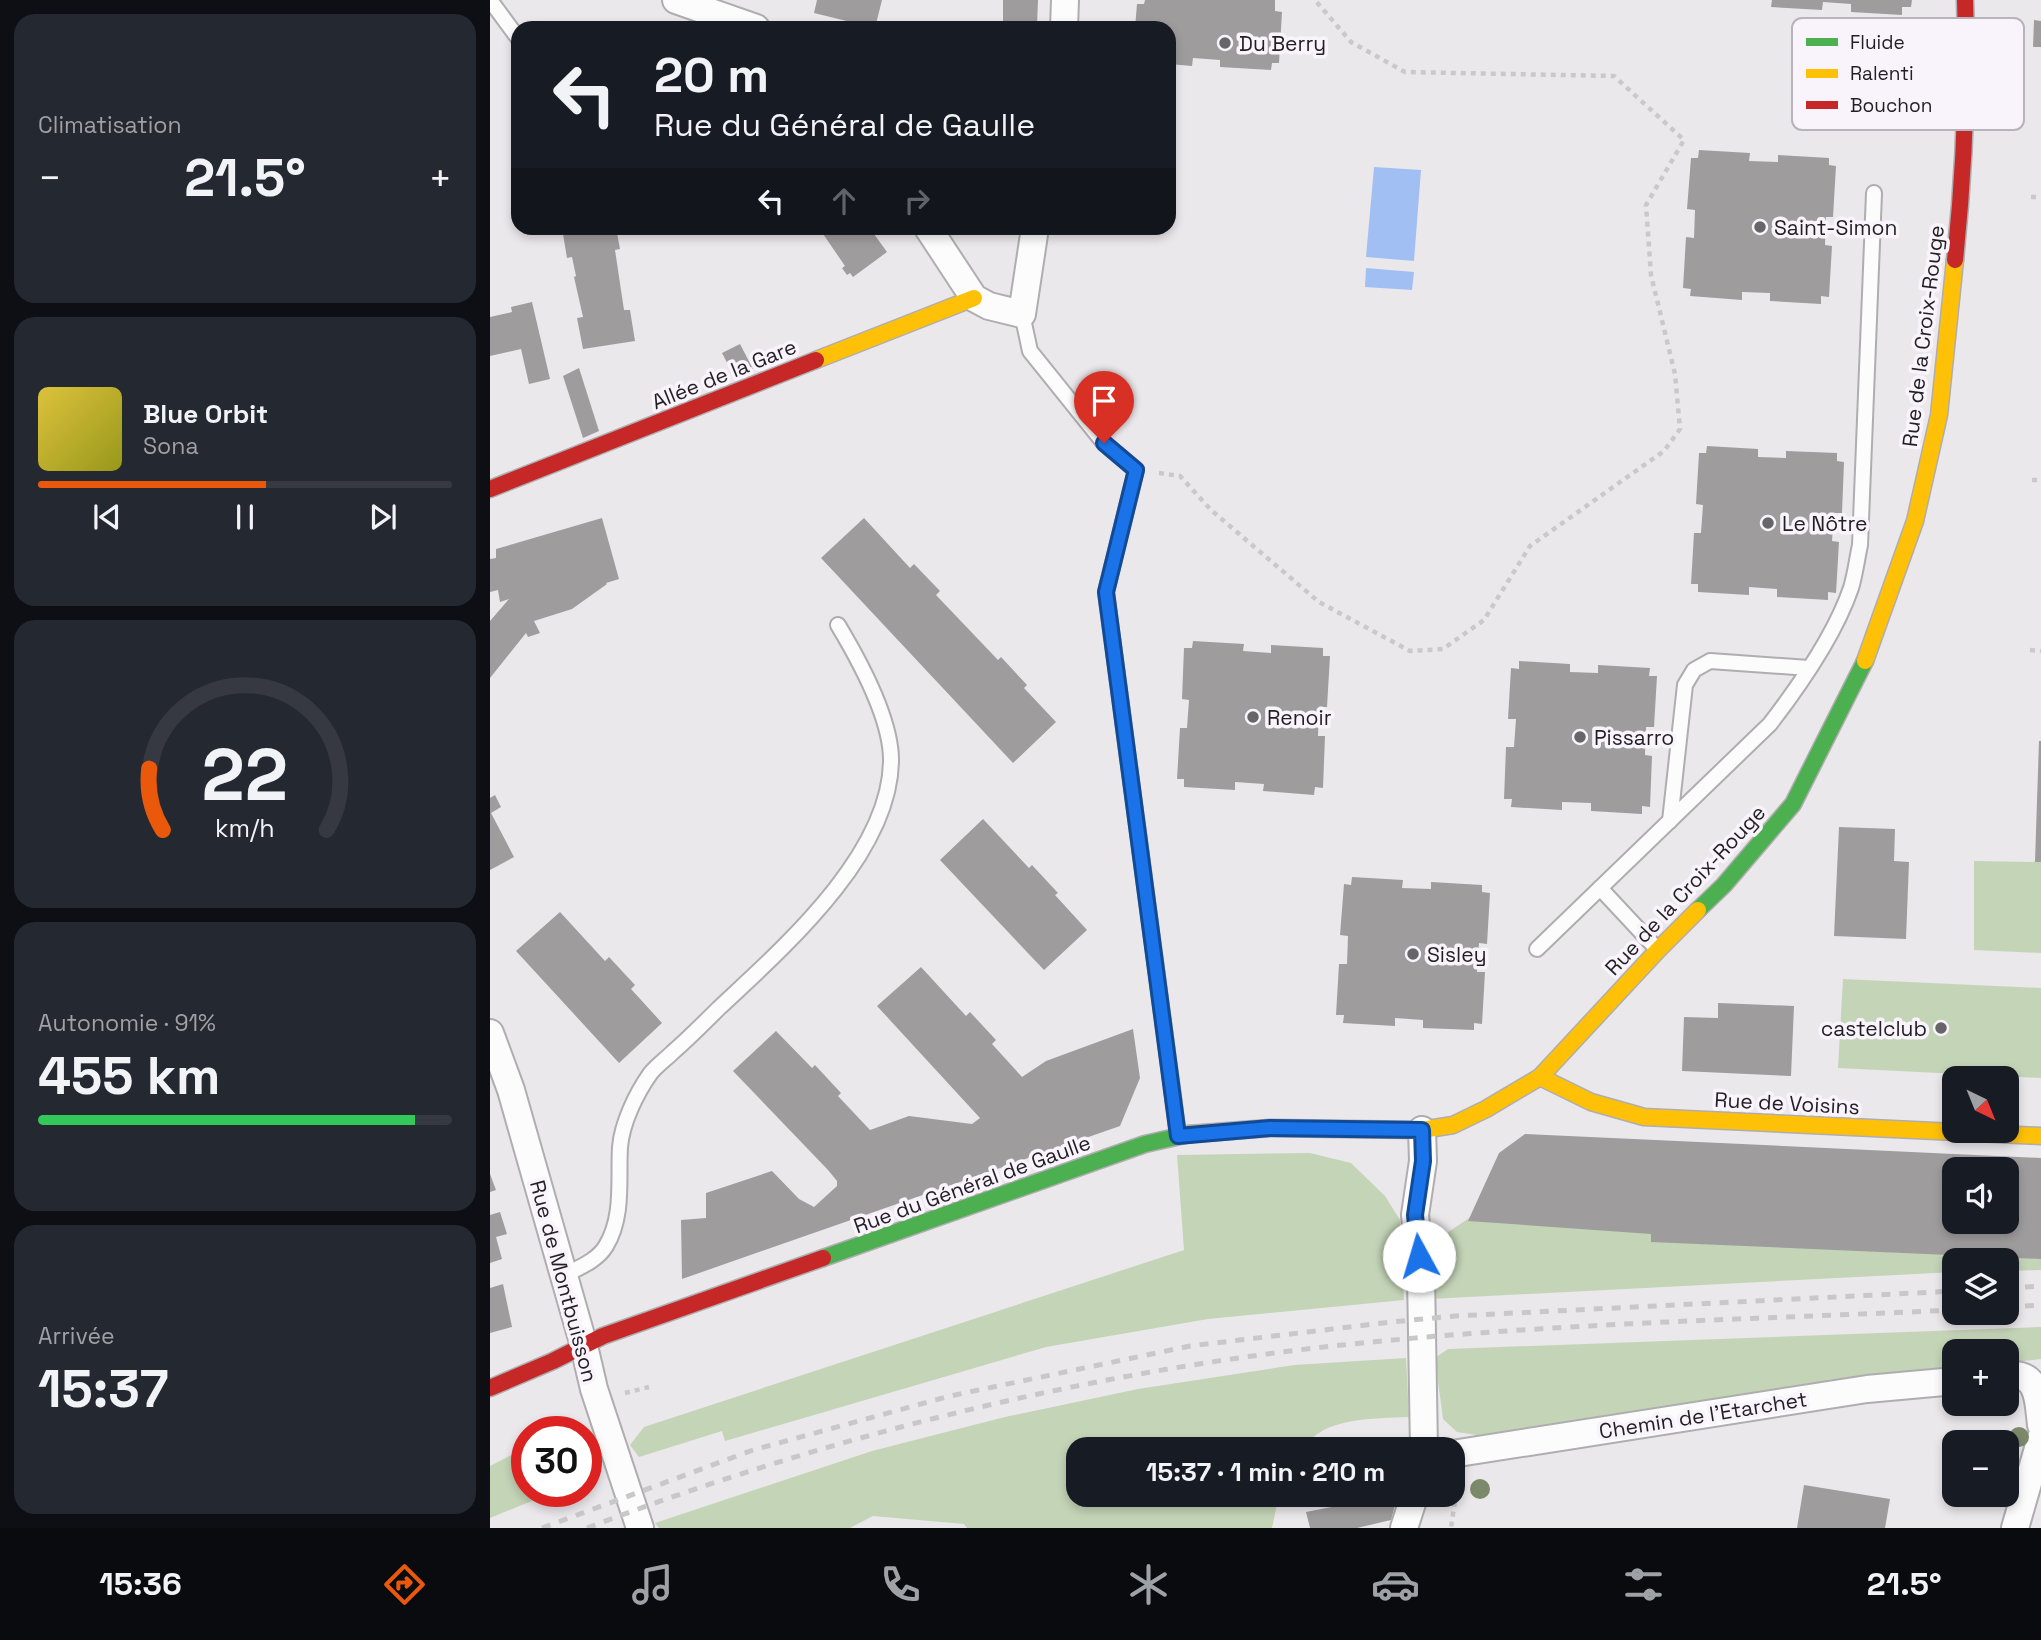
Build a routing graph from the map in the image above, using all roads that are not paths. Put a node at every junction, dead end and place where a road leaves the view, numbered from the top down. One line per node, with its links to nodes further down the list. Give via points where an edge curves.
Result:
1 (490, 0): 8 (lane)
2 (676, 0): 6 (street)
3 (1065, 0): 7 (street)
4 (1965, 0): 5 (street, Rue de la Croix-Rouge)
5 (1966, 18)
6 (736, 21)
7 (1064, 21)
8 (511, 28)
9 (1964, 130): 21 (street, Rue de la Croix-Rouge, via 1939,415 1915,521 1868,655 1793,804 1724,885)
10 (1874, 193): 17 (lane, via 1860,545 1851,589)
11 (933, 235): 13 (street)
12 (1034, 235): 14 (street)
13 (974, 298): 14 (street); 15 (street, Allée de la Gare)
14 (1023, 314): 26 (lane, via 1030,351 1104,443 1136,470 1106,592)
15 (490, 489)
16 (838, 625): 28 (lane, via 860,661 885,723 891,761 882,809 859,856 801,931 651,1074 628,1116 621,1145 619,1200 606,1247)
17 (1809, 668): 18 (lane, via 1770,724); 18 (lane, via 1710,661 1694,670 1685,685)
18 (1670, 821): 19 (lane)
19 (1600, 888): 20 (lane); 21 (lane)
20 (1537, 949)
21 (1658, 950): 23 (street, Rue de la Croix-Rouge)
22 (490, 1033): 28 (street, Rue de Montbuisson, via 511,1090)
23 (1540, 1077): 24 (street, Rue de la Croix-Rouge); 27 (street, Rue de Voisins, via 1591,1102 1644,1117)
24 (1486, 1109): 25 (street, Rue du Général de Gaulle, via 1453,1125)
25 (1422, 1130): 26 (street, Rue du Général de Gaulle, via 1270,1128); 34 (street, via 1423,1161 1415,1215 1421,1276)
26 (1178, 1136): 29 (street, Rue du Général de Gaulle)
27 (2041, 1136)
28 (563, 1276): 29 (street, Rue de Montbuisson)
29 (584, 1346): 32 (street, Rue du Général de Gaulle); 38 (street, Rue de Montbuisson)
30 (2019, 1374): 33 (street, via 2029,1379 2038,1395)
31 (1942, 1382): 36 (street, Chemin de l'Etarchet)
32 (490, 1388)
33 (2041, 1425)
34 (1424, 1437)
35 (2041, 1438): 40 (street)
36 (1465, 1452)
37 (1411, 1507): 39 (street)
38 (640, 1528)
39 (1404, 1528)
40 (2015, 1528)

